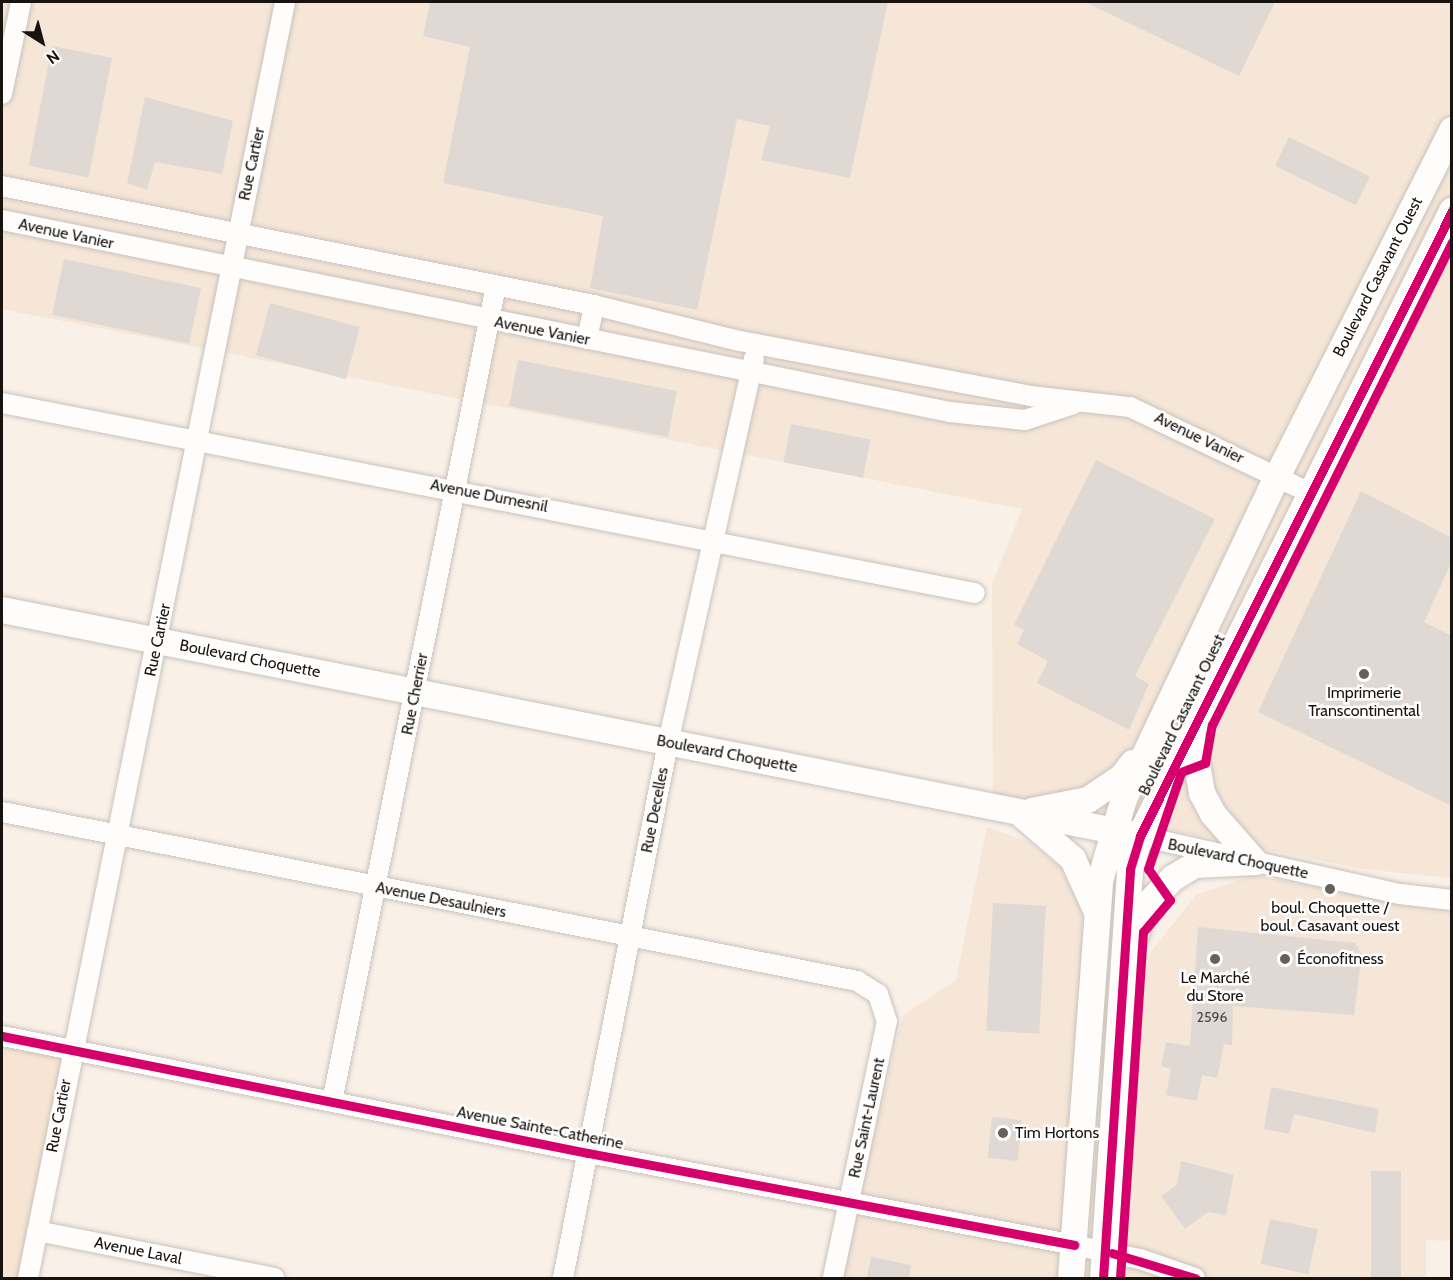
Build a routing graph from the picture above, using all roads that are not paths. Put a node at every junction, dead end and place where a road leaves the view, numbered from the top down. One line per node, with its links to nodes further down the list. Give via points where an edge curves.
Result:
1 (21, 2): 3 (street)
2 (285, 2): 8 (street, Rue Cartier)
3 (2, 94)
4 (1452, 130): 21 (main road, Boulevard Casavant Ouest)
5 (2, 186): 8 (street, Avenue Vanier)
6 (1452, 211): 23 (main road, Boulevard Casavant Ouest)
7 (2, 220): 9 (street, Avenue Vanier)
8 (238, 233): 9 (street, Rue Cartier); 10 (street, Avenue Vanier)
9 (231, 268): 12 (street, Avenue Vanier); 20 (street, Rue Cartier)
10 (496, 286): 11 (street, Avenue Vanier); 12 (street, Rue Cherrier)
11 (594, 305): 13 (street); 14 (street, Avenue Vanier)
12 (488, 321): 13 (street, Avenue Vanier); 22 (street, Rue Cherrier)
13 (587, 339): 16 (street, Avenue Vanier)
14 (757, 344): 15 (street, Avenue Vanier); 16 (street, Rue Decelles)
15 (869, 366): 17 (street); 18 (street, Avenue Vanier)
16 (752, 370): 17 (street, Avenue Vanier); 24 (street, Rue Decelles)
17 (860, 392): 18 (street, Avenue Vanier, via 950,412 1025,420)
18 (1082, 402): 21 (street, Avenue Vanier, via 1146,412)
19 (2, 403): 20 (street, Avenue Dumesnil)
20 (197, 440): 22 (street, Avenue Dumesnil); 27 (street, Rue Cartier)
21 (1277, 477): 23 (street, Avenue Vanier); 31 (main road, Boulevard Casavant Ouest)
22 (455, 490): 24 (street, Avenue Dumesnil); 28 (street, Rue Cherrier)
23 (1310, 493): 29 (main road, Boulevard Casavant Ouest)
24 (716, 541): 25 (street, Avenue Dumesnil); 30 (street, Rue Decelles)
25 (975, 593)
26 (2, 610): 27 (main road, Boulevard Choquette)
27 (159, 641): 28 (main road, Boulevard Choquette); 36 (street, Rue Cartier)
28 (415, 692): 30 (main road, Boulevard Choquette); 38 (street, Rue Cherrier)
29 (1191, 730): 35 (main road, Boulevard Casavant Ouest); 37 (main road, via 1202,793 1213,814)
30 (668, 742): 33 (main road, Boulevard Choquette); 41 (street, Rue Decelles)
31 (1146, 747): 33 (main road, via 1122,777 1088,800); 34 (main road, Boulevard Casavant Ouest)
32 (2, 813): 36 (street, Avenue Desaulniers)
33 (1020, 813): 34 (main road, Boulevard Choquette); 40 (main road, via 1073,859)
34 (1114, 832): 35 (main road, Boulevard Choquette); 40 (main road, Boulevard Casavant Ouest, via 1103,864)
35 (1140, 836): 37 (street, Boulevard Choquette); 42 (main road, Boulevard Casavant Ouest, via 1130,869)
36 (116, 838): 38 (street, Avenue Desaulniers); 45 (street, Rue Cartier)
37 (1255, 862): 39 (street, Boulevard Choquette, via 1400,894); 42 (main road, via 1195,865 1161,888 1145,907)
38 (376, 887): 41 (street, Avenue Desaulniers); 46 (street, Rue Cherrier)
39 (1452, 900)
40 (1097, 913): 50 (main road, Boulevard Casavant Ouest)
41 (630, 937): 43 (street, Avenue Desaulniers, via 857,981); 47 (street, Rue Decelles)
42 (1125, 975): 51 (main road, Boulevard Casavant Ouest)
43 (878, 994): 48 (street, Rue Saint-Laurent, via 887,1021)
44 (2, 1036): 45 (street, Avenue Sainte-Catherine)
45 (71, 1049): 46 (street, Avenue Sainte-Catherine); 49 (street, Rue Cartier)
46 (332, 1102): 47 (street, Avenue Sainte-Catherine)
47 (588, 1154): 48 (street, Avenue Sainte-Catherine); 54 (street, Rue Decelles)
48 (849, 1201): 50 (street, Avenue Sainte-Catherine); 55 (street, Rue Saint-Laurent)
49 (37, 1231): 52 (street, Rue Cartier); 53 (street, Avenue Laval)
50 (1074, 1245): 51 (street, Avenue Sainte-Catherine); 56 (main road, Boulevard Casavant Ouest)
51 (1107, 1252): 57 (main road, Boulevard Casavant Ouest); 58 (street, Avenue Sainte-Catherine)
52 (28, 1278)
53 (274, 1278)
54 (563, 1278)
55 (833, 1278)
56 (1071, 1278)
57 (1103, 1278)
58 (1195, 1278)

